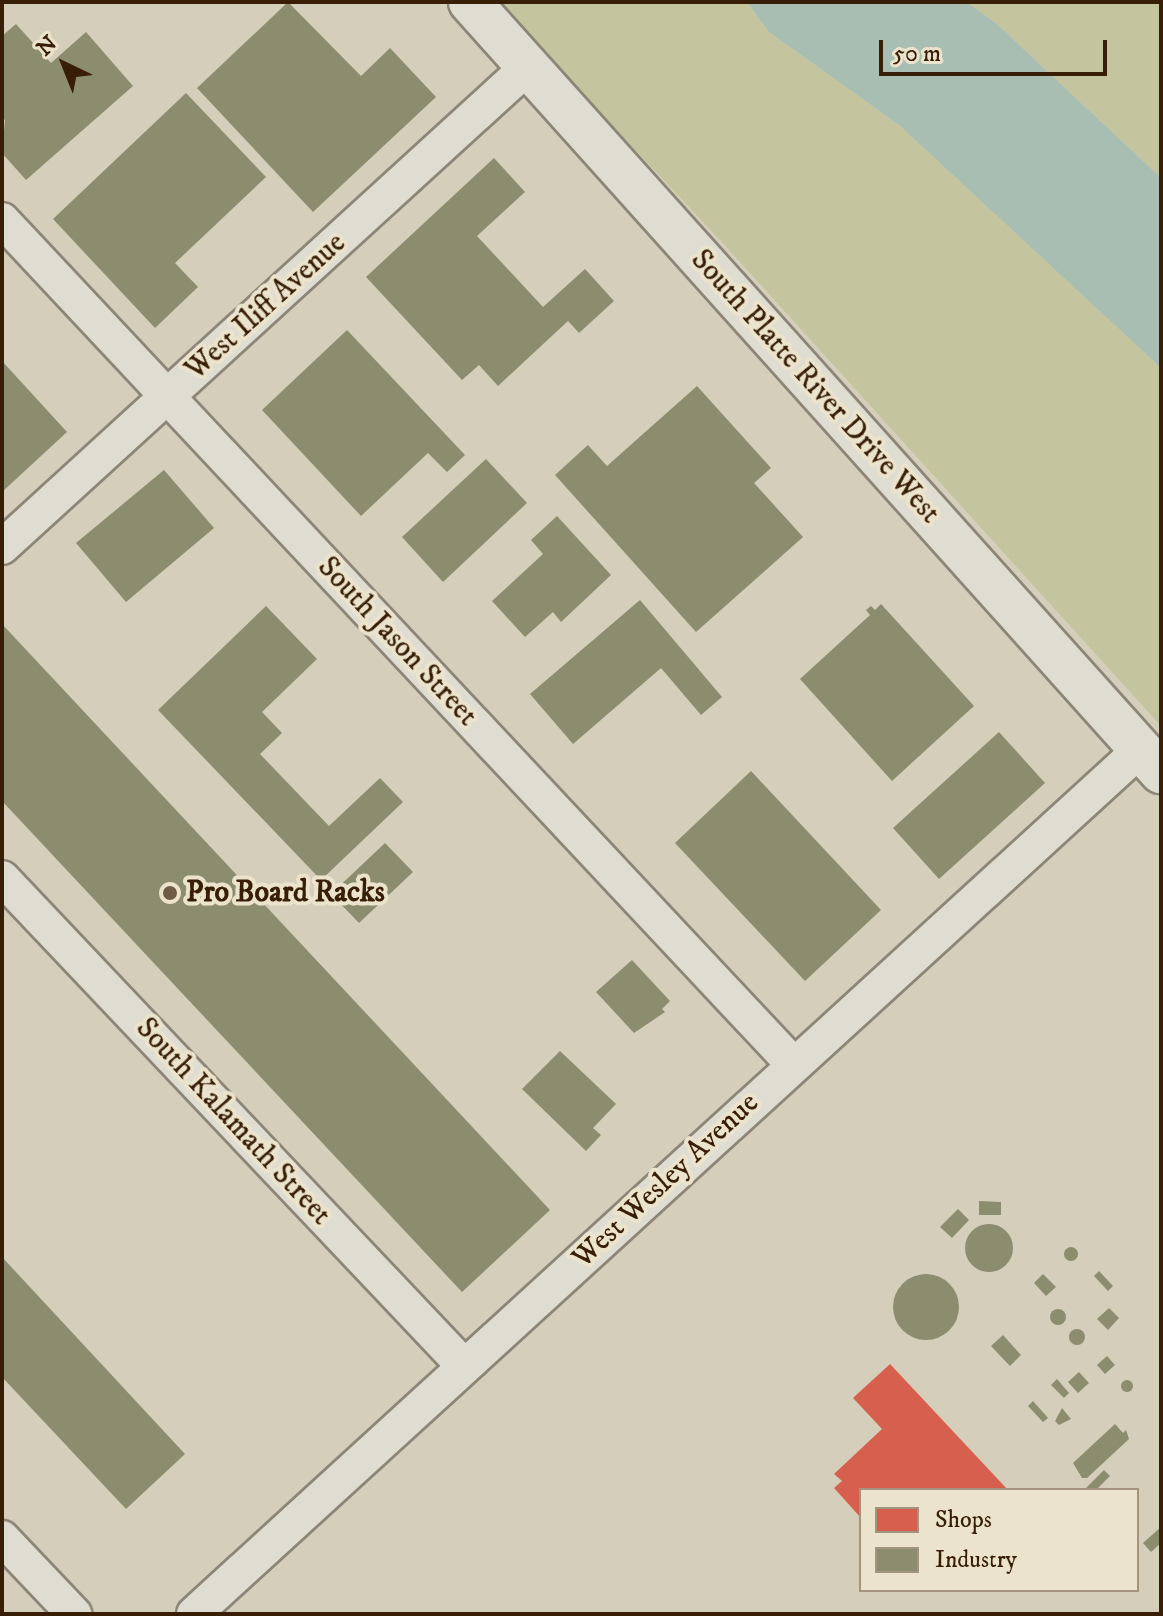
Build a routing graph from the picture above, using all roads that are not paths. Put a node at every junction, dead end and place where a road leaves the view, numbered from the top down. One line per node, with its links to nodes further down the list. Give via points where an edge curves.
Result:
1 (470, 2): 2 (street, South Platte River Drive West)
2 (529, 66): 4 (street, West Iliff Avenue); 6 (street, South Platte River Drive West)
3 (2, 220): 4 (street, South Jason Street)
4 (168, 397): 5 (street, West Iliff Avenue); 8 (street, South Jason Street)
5 (2, 547)
6 (1150, 761): 8 (street, West Wesley Avenue)
7 (2, 878): 9 (street, South Kalamath Street)
8 (793, 1064): 9 (street, West Wesley Avenue)
9 (464, 1366): 12 (street, West Wesley Avenue)
10 (2, 1538): 11 (street)
11 (74, 1614)
12 (194, 1614)

